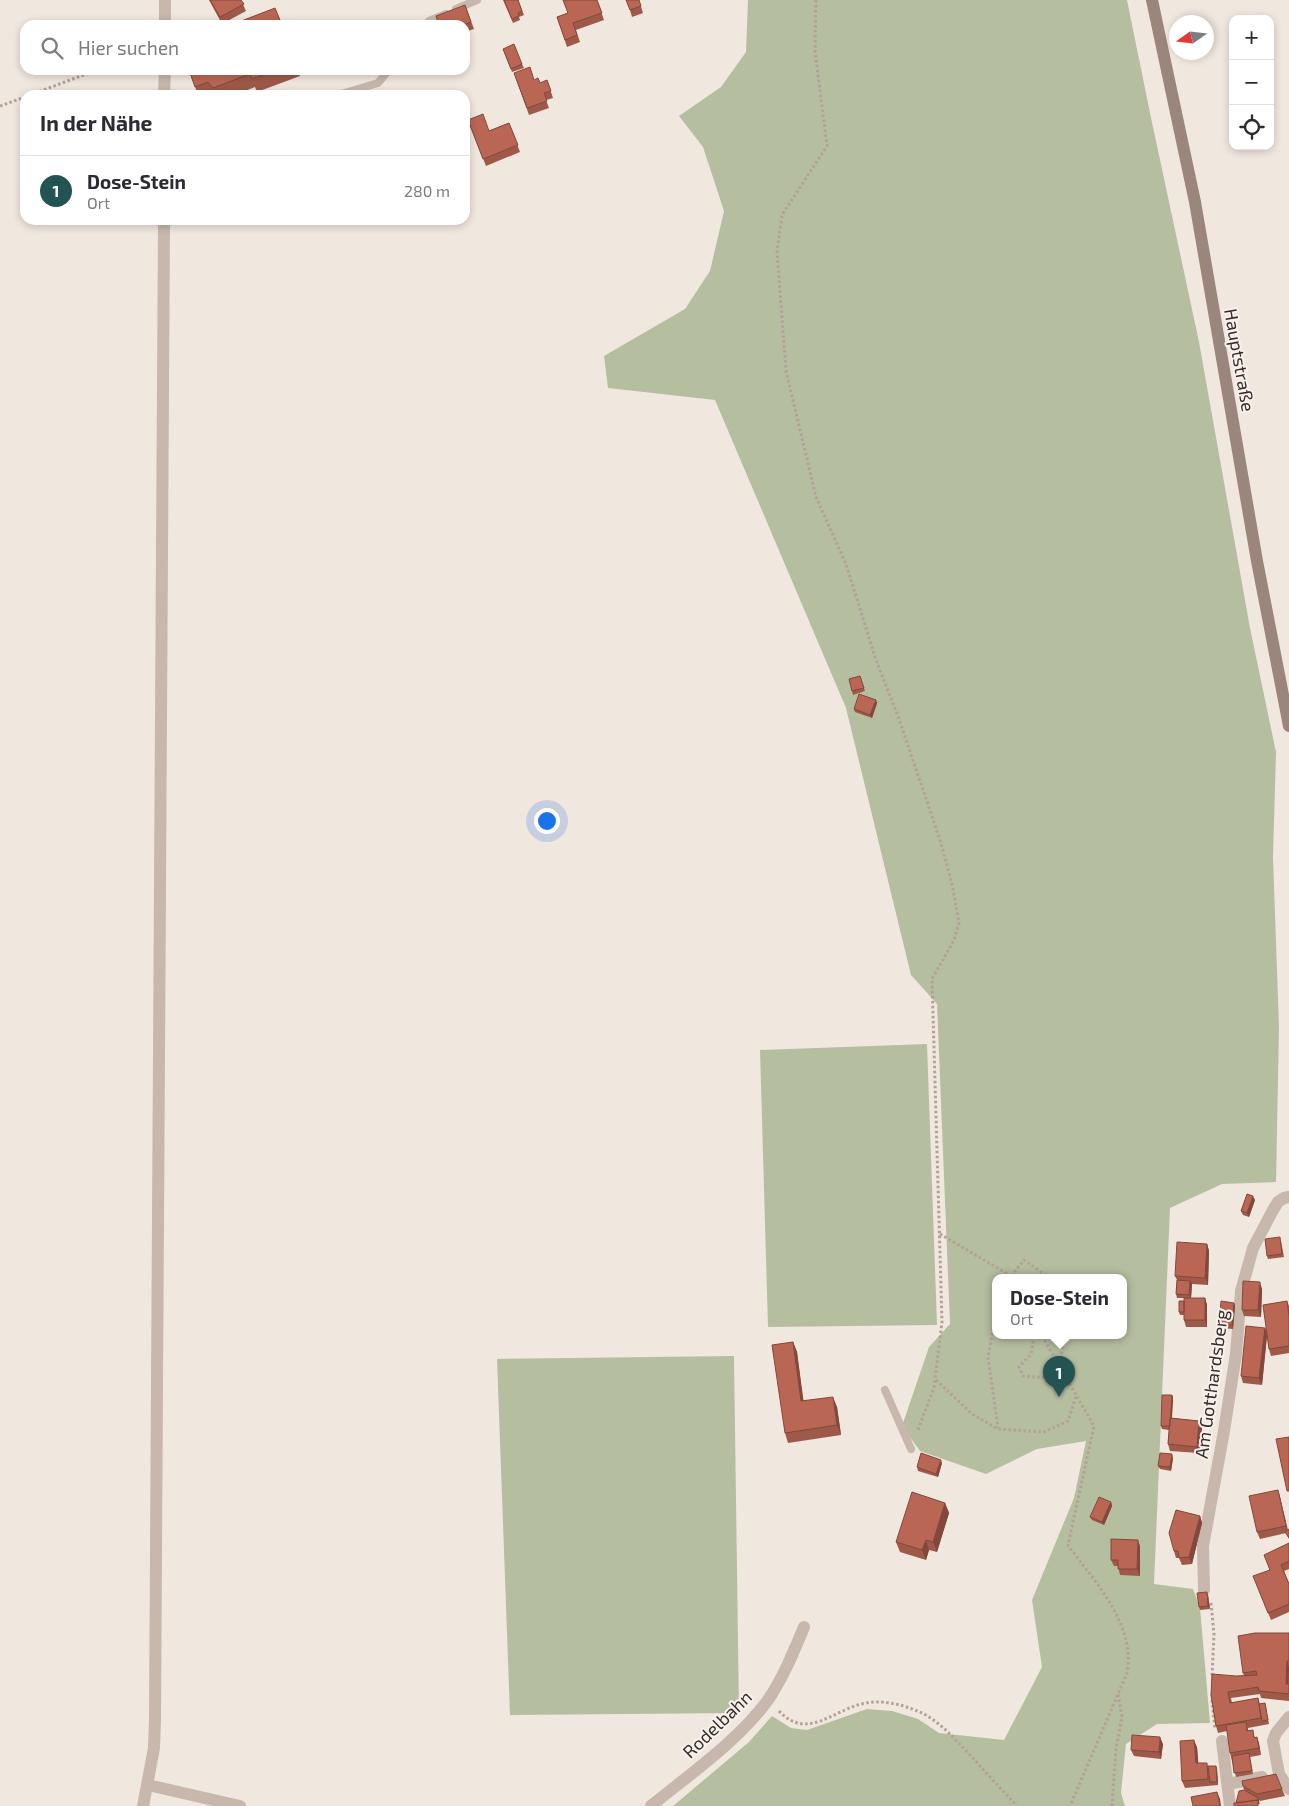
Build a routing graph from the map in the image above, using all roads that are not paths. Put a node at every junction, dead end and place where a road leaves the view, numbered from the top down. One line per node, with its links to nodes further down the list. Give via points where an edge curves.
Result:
1 (165, 0): 4 (street)
2 (477, 0): 5 (lane)
3 (1152, 0): 11 (main road, Hauptstraße, via 1195,202)
4 (165, 20)
5 (431, 20)
6 (165, 75): 8 (street)
7 (385, 75): 9 (lane, via 378,83)
8 (164, 90)
9 (355, 90)
10 (164, 225): 20 (street, via 155,1700 154,1748)
11 (1289, 726)
12 (1289, 1197): 15 (street, Am Gotthardsberg, via 1278,1202 1272,1210 1253,1248 1241,1291 1236,1354 1203,1546)
13 (885, 1390): 14 (lane)
14 (911, 1449)
15 (1204, 1588)
16 (804, 1627): 25 (street, Rodelbahn, via 768,1699 746,1725)
17 (1289, 1717): 19 (street, via 1273,1741)
18 (1222, 1741): 21 (street)
19 (1279, 1774): 21 (street); 22 (street)
20 (148, 1784): 23 (street); 24 (street)
21 (1228, 1784): 26 (street)
22 (1289, 1788)
23 (143, 1806)
24 (240, 1806)
25 (651, 1806)
26 (1230, 1806)

